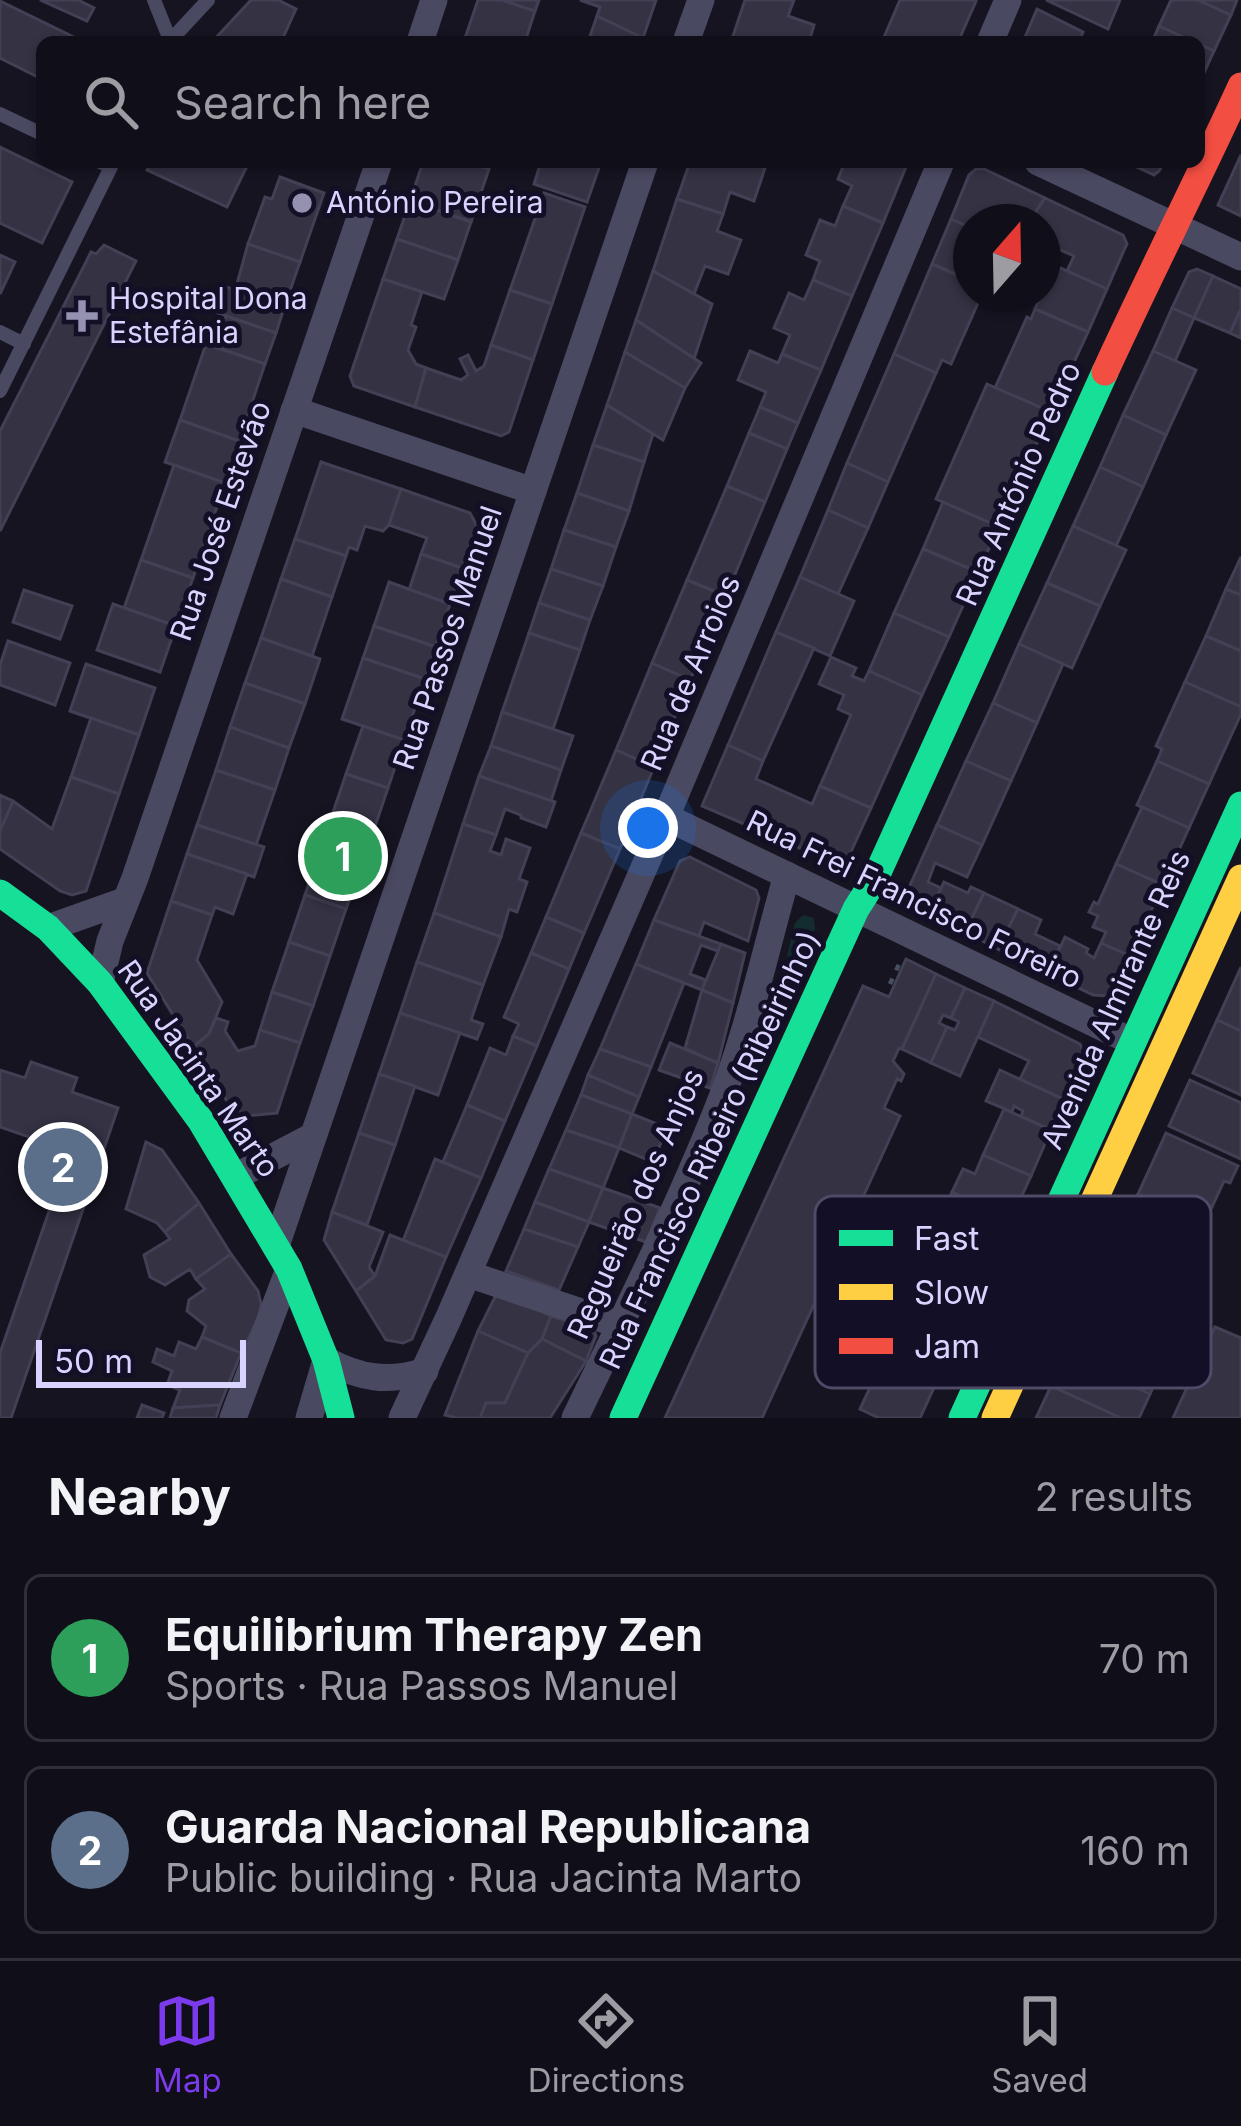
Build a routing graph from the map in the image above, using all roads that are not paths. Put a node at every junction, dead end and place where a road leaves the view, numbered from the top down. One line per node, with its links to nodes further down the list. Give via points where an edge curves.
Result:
1 (154, 0): 6 (lane)
2 (208, 0): 7 (lane)
3 (434, 0): 8 (street)
4 (700, 0): 9 (street)
5 (1008, 0): 10 (street)
6 (168, 36)
7 (176, 36)
8 (422, 36)
9 (688, 36)
10 (993, 36)
11 (1241, 86): 14 (main road, Rua António Pedro)
12 (0, 114): 13 (lane)
13 (36, 131)
14 (1205, 166)
15 (106, 168): 24 (lane)
16 (377, 168): 26 (street, Rua José Estevão)
17 (643, 168): 27 (street, Rua Passos Manuel)
18 (938, 168): 29 (street, Rua de Arroios)
19 (1051, 168): 21 (street)
20 (1204, 168): 21 (main road, Rua António Pedro)
21 (1174, 226): 22 (street); 34 (main road, Rua António Pedro)
22 (1241, 257)
23 (0, 332): 24 (lane)
24 (24, 344): 25 (lane)
25 (0, 391)
26 (294, 410): 27 (street); 33 (street, Rua José Estevão)
27 (533, 491): 40 (street, Rua Passos Manuel)
28 (1241, 805): 38 (main road, Avenida Almirante Reis)
29 (666, 817): 30 (street, Rua Frei Francisco Foreiro); 45 (street, Rua de Arroios)
30 (787, 875): 34 (street, Rua Frei Francisco Foreiro); 46 (street, Regueirão dos Anjos, via 716,1114)
31 (1241, 878): 36 (main road, Avenida Almirante Reis)
32 (0, 892): 35 (main road, Rua Jacinta Marto)
33 (124, 901): 35 (street); 37 (street, Rua José Estevão)
34 (856, 909): 38 (street, Rua Frei Francisco Foreiro); 56 (main road, Rua Francisco Ribeiro (Ribeirinho))
35 (48, 928): 37 (main road, Rua Jacinta Marto)
36 (1230, 933): 39 (main road, Avenida Almirante Reis)
37 (100, 983): 41 (main road, Rua Jacinta Marto)
38 (1133, 1042): 39 (main road); 42 (main road, Avenida Almirante Reis)
39 (1160, 1056): 43 (main road, Avenida Almirante Reis)
40 (313, 1136): 41 (street); 44 (street, Rua Passos Manuel)
41 (235, 1178): 44 (main road, Rua Jacinta Marto)
42 (1063, 1196)
43 (1096, 1196)
44 (283, 1258): 47 (main road, Rua Jacinta Marto); 51 (street, Rua Passos Manuel)
45 (468, 1274): 46 (street); 48 (street, Rua de Arroios)
46 (620, 1325): 55 (street, Regueirão dos Anjos)
47 (326, 1360): 48 (street, via 378,1378); 52 (street); 53 (main road, Rua Jacinta Marto)
48 (425, 1370): 54 (street, Rua de Arroios)
49 (976, 1388): 57 (main road, Avenida Almirante Reis)
50 (1009, 1388): 58 (main road, Avenida Almirante Reis)
51 (233, 1418)
52 (309, 1418)
53 (340, 1418)
54 (402, 1418)
55 (574, 1418)
56 (623, 1418)
57 (962, 1418)
58 (995, 1418)

